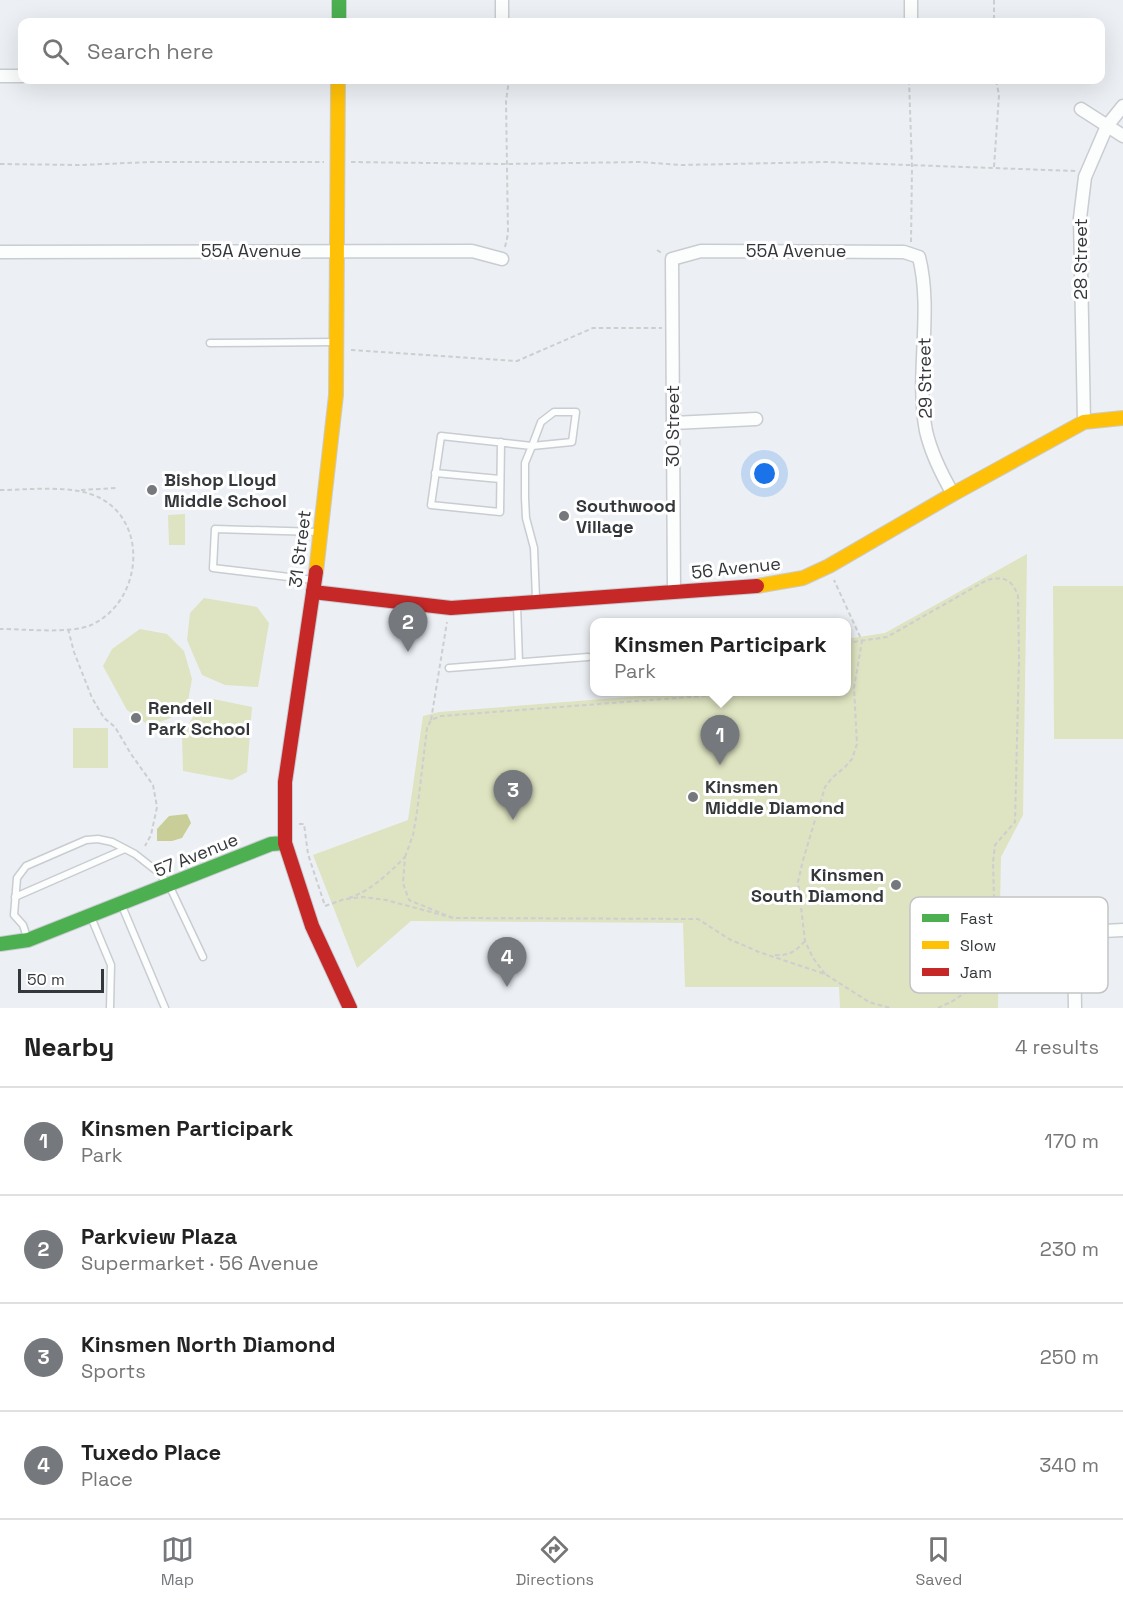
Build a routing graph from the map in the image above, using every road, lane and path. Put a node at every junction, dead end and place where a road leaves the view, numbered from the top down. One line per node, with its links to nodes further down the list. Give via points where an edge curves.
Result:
1 (339, 0): 5 (street)
2 (502, 0): 6 (street)
3 (911, 0): 7 (street)
4 (994, 0): 8 (path)
5 (339, 18)
6 (502, 18)
7 (911, 18)
8 (994, 18)
9 (0, 76): 10 (street)
10 (18, 76)
11 (338, 84): 27 (street, 31 Street)
12 (508, 84): 22 (path)
13 (909, 84): 23 (path)
14 (997, 84): 24 (path)
15 (1123, 106): 17 (street, 28 Street)
16 (1082, 109): 17 (street)
17 (1107, 126): 18 (street); 38 (street, 28 Street, via 1085,177 1080,218)
18 (1123, 136)
19 (320, 162): 21 (path)
20 (351, 162): 22 (path)
21 (0, 164)
22 (507, 164): 23 (path, via 825,162); 30 (path, via 508,234)
23 (912, 166): 24 (path); 26 (path)
24 (994, 167): 25 (path)
25 (1073, 170)
26 (911, 232)
27 (338, 250): 28 (street, 55A Avenue); 30 (street, 55A Avenue, via 472,251); 33 (street, 31 Street)
28 (0, 252)
29 (919, 257): 31 (street, 55A Avenue, via 904,252 701,251); 47 (street, 29 Street, via 924,277 926,432)
30 (502, 259)
31 (672, 259): 39 (street, 30 Street)
32 (659, 328): 35 (path, via 593,328 517,361)
33 (338, 342): 34 (lane); 48 (street, 31 Street, via 336,395)
34 (210, 343)
35 (350, 350)
36 (1123, 418): 38 (street, 56 Avenue)
37 (756, 419): 39 (street)
38 (1084, 422): 47 (street, 56 Avenue)
39 (673, 423): 51 (street, 30 Street)
40 (501, 442): 41 (lane); 42 (lane, via 441,436); 43 (lane)
41 (532, 446): 41 (lane, via 572,442 576,412 554,412 546,417); 52 (lane, via 525,463 525,498 534,548)
42 (435, 473): 43 (lane); 43 (lane, via 431,505 500,512)
43 (500, 479)
44 (116, 488): 46 (path)
45 (0, 490): 46 (path)
46 (78, 491): 56 (path, via 98,497 118,512 130,534 133,563 131,580 117,606 93,624)
47 (953, 494): 51 (street, 56 Avenue, via 829,567 803,578 738,589)
48 (320, 532): 50 (street, 31 Street); 50 (lane, via 215,529 213,568)
49 (834, 581): 57 (path)
50 (314, 586): 53 (street, 56 Avenue, via 423,606); 65 (street, 31 Street, via 285,782)
51 (674, 592): 52 (street, 56 Avenue)
52 (537, 603): 53 (street, 56 Avenue)
53 (517, 605): 60 (lane)
54 (447, 624): 63 (path)
55 (0, 629): 56 (path)
56 (68, 629): 66 (path, via 92,698 153,785 157,807)
57 (862, 641): 58 (path); 71 (path, via 886,637 987,580 1005,578 1015,586 1015,822 995,845); 79 (path, via 854,688 857,744 852,759 825,787 798,882)
58 (851, 642)
59 (588, 657): 60 (lane)
60 (519, 662): 61 (lane)
61 (449, 668)
62 (699, 696): 63 (path, via 541,707)
63 (431, 720): 68 (path, via 413,836)
64 (304, 824): 72 (path, via 308,854 325,906)
65 (285, 843): 69 (street, 57 Avenue, via 272,844); 86 (street, 31 Street, via 312,926)
66 (145, 846)
67 (125, 849): 69 (lane, via 158,872); 70 (lane); 70 (lane, via 112,842 86,840 26,866 17,878)
68 (405, 857): 72 (path, via 384,878 359,895); 75 (path, via 403,883 410,900)
69 (169, 885): 73 (street, 57 Avenue); 82 (lane)
70 (15, 897): 78 (lane, via 14,915)
71 (994, 897)
72 (346, 898): 75 (path, via 386,900)
73 (121, 904): 74 (street, 57 Avenue); 88 (lane)
74 (91, 917): 78 (street); 87 (lane, via 111,965)
75 (453, 918): 81 (path, via 698,919 729,939)
76 (1123, 930): 77 (street)
77 (1108, 931)
78 (28, 940): 80 (street)
79 (805, 941): 81 (path, via 795,952); 83 (path)
80 (0, 944)
81 (769, 955): 83 (path)
82 (203, 957)
83 (825, 974): 89 (path, via 870,1002)
84 (964, 993): 90 (path)
85 (1075, 993): 91 (street)
86 (348, 1007)
87 (111, 1008)
88 (165, 1008)
89 (890, 1008)
90 (938, 1008)
91 (1075, 1008)

